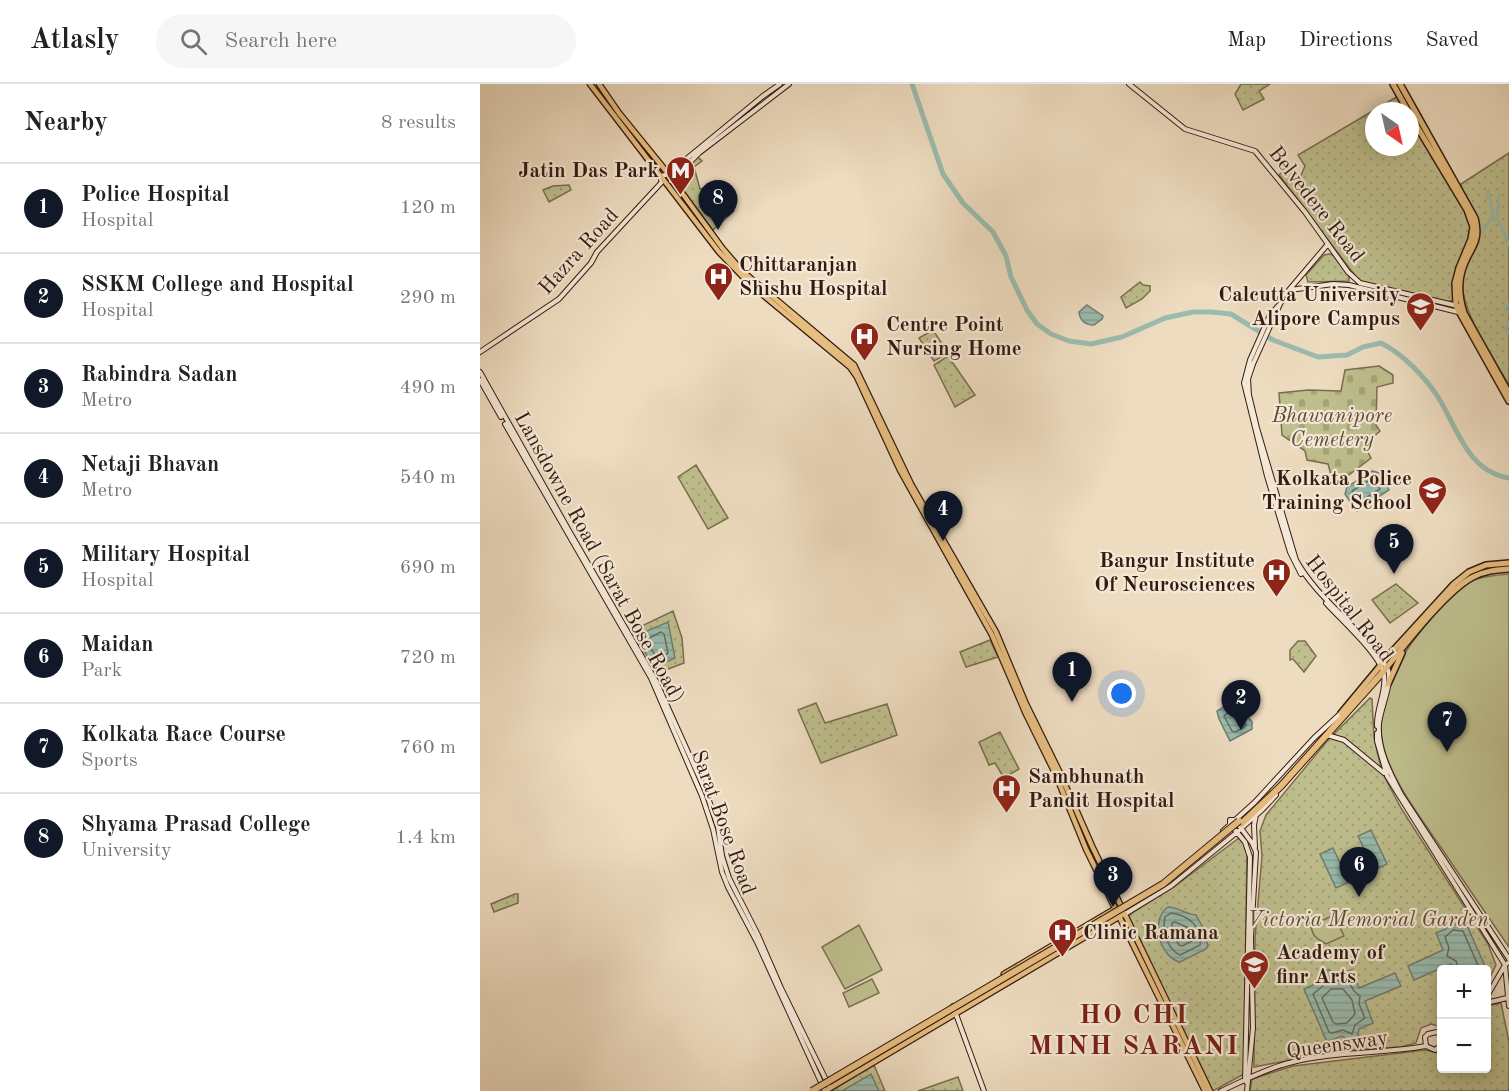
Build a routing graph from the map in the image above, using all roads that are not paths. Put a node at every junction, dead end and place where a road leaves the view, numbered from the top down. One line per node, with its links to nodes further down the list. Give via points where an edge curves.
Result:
1 (590, 84): 11 (main road)
2 (599, 84): 10 (main road)
3 (780, 84): 10 (main road)
4 (789, 84): 12 (main road, via 699,153)
5 (1130, 84): 14 (main road, Belvedere Road, via 1185,129 1255,151)
6 (1393, 84): 8 (highway)
7 (1400, 84): 20 (highway, via 1478,228 1462,268)
8 (1403, 102)
9 (1419, 130): 20 (highway, via 1467,210 1473,227 1455,283)
10 (669, 174): 11 (main road); 12 (main road)
11 (662, 176): 13 (main road)
12 (672, 180): 13 (main road, Hazra Road); 22 (main road, via 747,275)
13 (664, 183): 21 (main road, Hazra Road, via 597,252 559,299); 22 (main road, via 751,285)
14 (1328, 244): 15 (main road, Belvedere Road); 18 (main road)
15 (1352, 276): 16 (main road); 17 (main road, Belvedere Road)
16 (1350, 285): 17 (main road); 18 (main road)
17 (1359, 285): 20 (main road)
18 (1289, 290): 19 (main road)
19 (1280, 304): 31 (main road, via 1252,364 1249,396 1296,560 1306,578 1366,640); 31 (main road, Hospital Road, via 1266,323 1245,373 1262,460 1295,565)
20 (1460, 310): 25 (highway); 26 (highway)
21 (480, 352)
22 (852, 366): 42 (main road, via 911,484 996,633)
23 (480, 372): 55 (main road, Lansdowne Road (Sarat Bose Road), via 656,681 706,792 729,878)
24 (480, 380): 55 (main road, Sarat Bose Road, via 651,678 702,796 728,887)
25 (1509, 393)
26 (1509, 401)
27 (1509, 563): 29 (highway, via 1469,572)
28 (1509, 568): 29 (highway, via 1472,577)
29 (1433, 609): 30 (highway); 31 (highway)
30 (1403, 648): 31 (highway); 32 (highway)
31 (1383, 667): 32 (main road, Hospital Road, via 1389,674); 33 (highway); 34 (highway); 36 (main road, Hospital Road, via 1376,716 1377,741)
32 (1388, 684): 44 (main road, Hospital Road, via 1379,735 1389,771)
33 (1341, 713): 34 (highway); 38 (main road)
34 (1324, 734): 35 (highway); 36 (main road, Hospital Road, via 1344,740); 37 (main road, via 1308,760)
35 (1311, 750): 57 (highway, bridge, via 1256,807 1170,879); 58 (highway, bridge, via 1257,811 1174,881)
36 (1387, 776): 44 (main road, Hospital Road)
37 (1257, 815): 39 (main road); 41 (main road)
38 (1232, 822): 39 (main road); 40 (main road); 42 (main road, via 1168,878)
39 (1241, 828): 40 (main road); 41 (main road)
40 (1236, 833): 43 (main road, via 1171,886); 54 (main road, via 1250,856)
41 (1256, 848): 54 (main road)
42 (1118, 907): 43 (main road); 48 (main road)
43 (1122, 915): 50 (main road); 60 (main road); 61 (main road)
44 (1508, 962): 45 (main road); 46 (main road)
45 (1491, 990)
46 (1508, 998): 47 (main road); 49 (main road)
47 (1491, 1002)
48 (953, 1005): 50 (main road); 55 (main road)
49 (1509, 1006)
50 (957, 1013): 56 (main road); 59 (main road)
51 (1437, 1032): 52 (main road, via 1428,1034)
52 (1426, 1046): 53 (main road, Queensway); 54 (main road, Queensway, via 1289,1063)
53 (1437, 1049)
54 (1247, 1080): 62 (main road, Queensway); 63 (main road)
55 (824, 1081): 56 (main road, Lansdowne Road (Sarat Bose Road)); 57 (main road)
56 (826, 1090)
57 (810, 1091)
58 (818, 1091)
59 (984, 1091)
60 (1205, 1091)
61 (1210, 1091)
62 (1221, 1091)
63 (1247, 1091)

